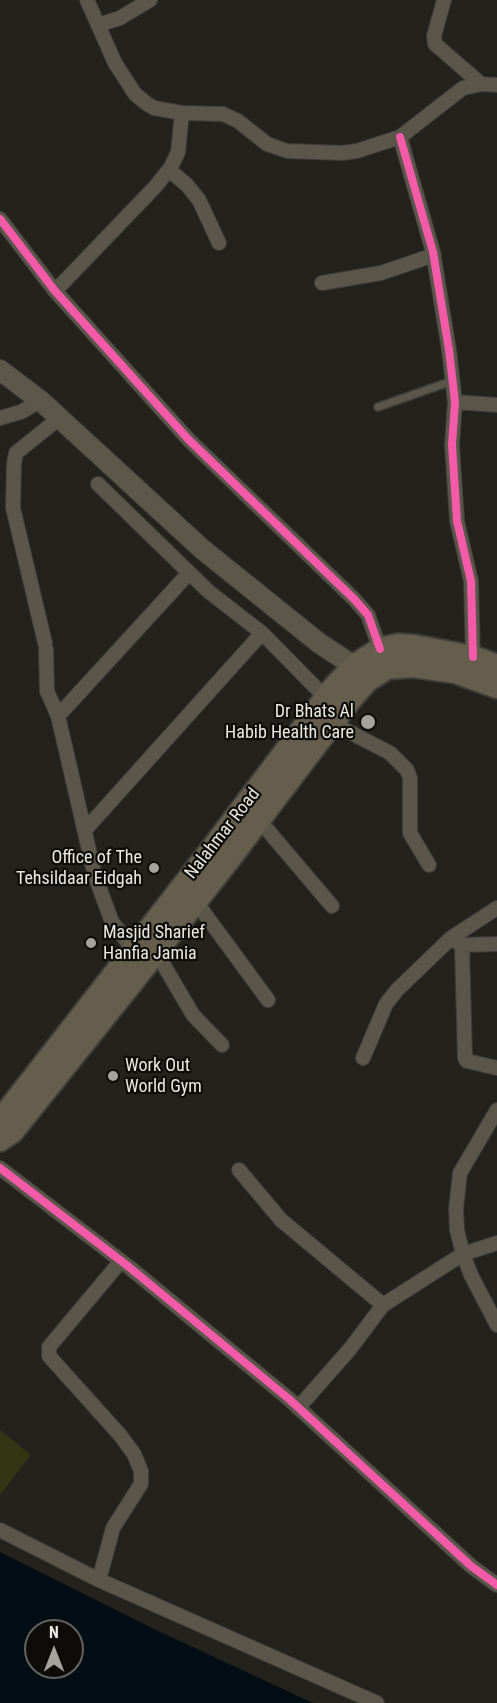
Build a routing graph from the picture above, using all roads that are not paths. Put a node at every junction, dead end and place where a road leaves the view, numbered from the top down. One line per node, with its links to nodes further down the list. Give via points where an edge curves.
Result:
1 (87, 0): 4 (street)
2 (150, 0): 4 (street)
3 (444, 0): 5 (street, via 435,44)
4 (98, 26): 7 (street, via 135,94 154,108)
5 (481, 84): 6 (street); 8 (street, via 463,88)
6 (497, 85)
7 (182, 113): 8 (street, via 223,114 267,144 287,151 342,153); 9 (street, via 178,152)
8 (400, 137): 12 (street)
9 (169, 170): 11 (street, via 199,200); 14 (street)
10 (0, 219): 14 (street)
11 (219, 243)
12 (434, 255): 13 (street, via 381,273); 16 (street)
13 (322, 283)
14 (55, 291): 26 (street, via 188,439 354,599 368,615)
15 (0, 370): 17 (street)
16 (452, 381): 18 (street); 20 (lane)
17 (40, 401): 21 (street); 22 (street)
18 (454, 402): 19 (street); 27 (street, via 452,445 457,521 471,581)
19 (497, 405)
20 (378, 407)
21 (0, 418)
22 (58, 419): 29 (street, via 202,549); 32 (street, via 16,453 13,508 45,646 47,691)
23 (98, 483): 24 (street)
24 (189, 573): 25 (street); 32 (street)
25 (262, 633): 31 (street); 35 (street)
26 (380, 649): 27 (main road, Nalahmar Road, via 414,646); 29 (main road, Nalahmar Road)
27 (473, 657): 28 (main road, Nalahmar Road)
28 (497, 666)
29 (361, 673): 30 (main road, Nalahmar Road, via 413,666 455,672); 31 (main road, Nalahmar Road); 33 (main road, Nalahmar Road)
30 (497, 687)
31 (326, 698): 42 (main road, Nalahmar Road)
32 (57, 716): 35 (street)
33 (332, 723): 34 (main road, Nalahmar Road); 36 (street, via 390,753 407,770 410,833)
34 (259, 820): 37 (main road, Nalahmar Road); 38 (street)
35 (85, 830): 42 (street, via 95,876 112,922)
36 (429, 865)
37 (196, 902): 43 (main road, Nalahmar Road); 44 (street)
38 (332, 906)
39 (497, 908): 40 (street)
40 (457, 942): 41 (street); 46 (street, via 397,990 386,1004); 47 (street, via 465,1058)
41 (497, 944)
42 (133, 949): 49 (main road, Nalahmar Road)
43 (156, 952): 45 (street, via 193,1015); 51 (main road, Nalahmar Road, via 12,1132)
44 (268, 1000)
45 (222, 1045)
46 (363, 1058)
47 (497, 1068)
48 (497, 1110): 50 (street)
49 (0, 1121)
50 (491, 1132): 55 (street, via 458,1179 457,1230)
51 (0, 1140)
52 (0, 1168): 56 (street)
53 (239, 1170): 57 (street, via 281,1220)
54 (497, 1244): 55 (street)
55 (463, 1254): 57 (street); 58 (street)
56 (121, 1261): 59 (street); 61 (street, via 49,1347 49,1356 120,1435 141,1471 141,1484 113,1528)
57 (383, 1305): 59 (street)
58 (497, 1325)
59 (298, 1408): 62 (street, via 471,1566)
60 (0, 1530): 61 (street)
61 (99, 1580): 63 (street)
62 (497, 1585)
63 (377, 1703)

